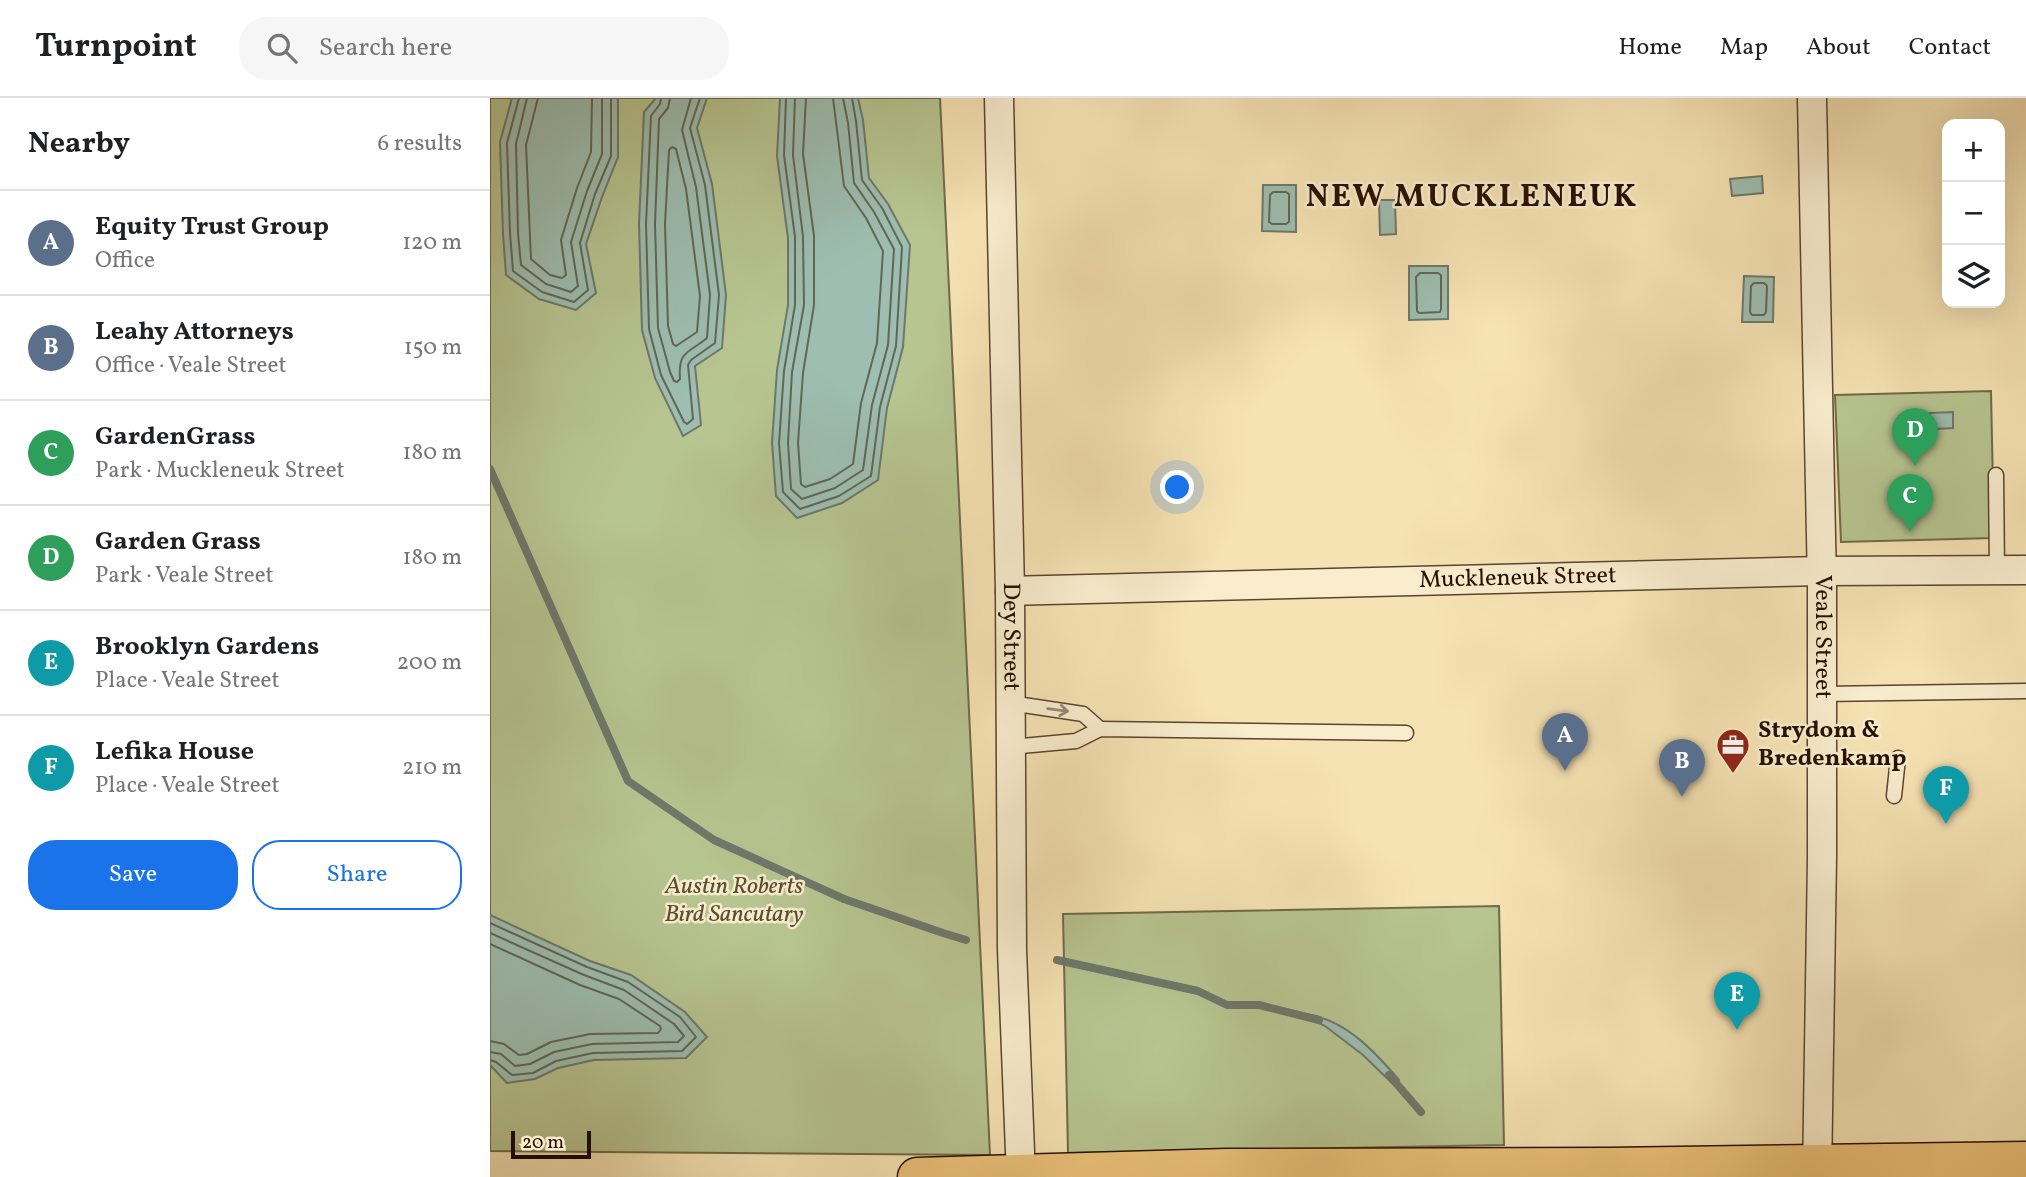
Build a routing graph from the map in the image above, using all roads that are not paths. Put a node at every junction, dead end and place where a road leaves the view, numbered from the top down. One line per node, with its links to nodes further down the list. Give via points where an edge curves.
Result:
1 (999, 98): 7 (street, Dey Street)
2 (1812, 98): 5 (street, Veale Street)
3 (1996, 475): 6 (lane)
4 (2026, 570): 6 (street, Muckleneuk Street)
5 (1822, 571): 6 (street, Muckleneuk Street); 7 (street, Muckleneuk Street); 9 (street, Veale Street)
6 (1997, 571)
7 (1010, 591): 10 (street, Dey Street)
8 (2026, 691): 9 (lane)
9 (1822, 694): 17 (street, Veale Street)
10 (1010, 703): 11 (lane, one-way to 11, via 1083,714); 13 (street, Dey Street)
11 (1100, 729): 12 (lane); 13 (lane, via 1076,741)
12 (1406, 733)
13 (1010, 747): 18 (street, Dey Street)
14 (1898, 758): 15 (lane)
15 (1894, 796)
16 (2026, 1160): 17 (main road)
17 (1816, 1170): 18 (main road, via 1227,1168)
18 (1021, 1175): 19 (main road)
19 (917, 1177)

